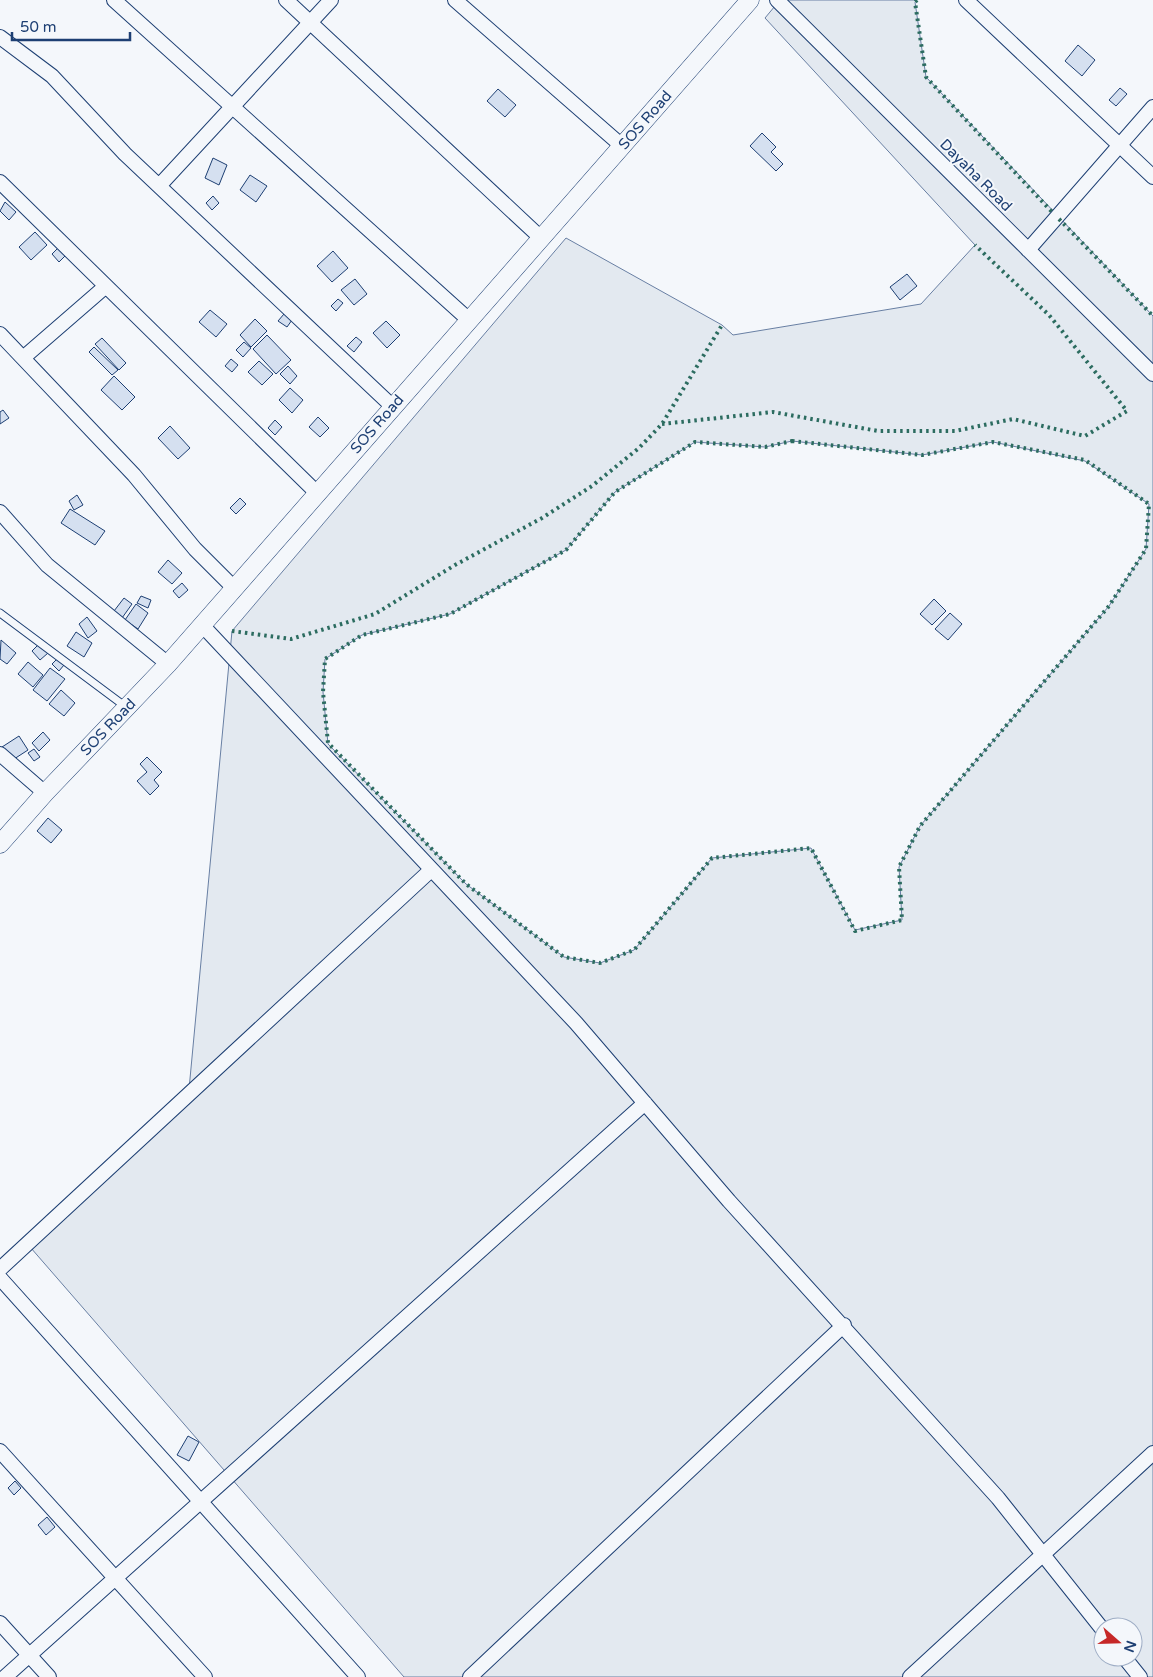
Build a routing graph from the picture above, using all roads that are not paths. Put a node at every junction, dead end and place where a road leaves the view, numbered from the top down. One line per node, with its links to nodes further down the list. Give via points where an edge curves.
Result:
1 (114, 0): 10 (street)
2 (286, 0): 8 (street)
3 (331, 0): 8 (street)
4 (455, 0): 12 (street)
5 (750, 0): 12 (street, SOS Road)
6 (777, 0): 17 (street, Dayaha Road)
7 (966, 0): 13 (street)
8 (310, 22): 10 (street); 16 (street)
9 (0, 36): 15 (street, via 52,76)
10 (232, 107): 15 (street); 19 (street)
11 (1153, 107): 17 (street)
12 (622, 146): 16 (street, SOS Road)
13 (1153, 177)
14 (0, 182): 18 (street)
15 (159, 186): 23 (street)
16 (541, 238): 19 (street, SOS Road)
17 (1028, 250): 22 (street, Dayaha Road)
18 (106, 286): 21 (street); 24 (street)
19 (469, 320): 23 (street, SOS Road)
20 (0, 334): 21 (street)
21 (23, 358): 26 (street, via 134,475 195,549)
22 (1153, 374)
23 (393, 407): 24 (street, SOS Road)
24 (317, 493): 26 (street, SOS Road)
25 (0, 512): 29 (street, via 47,564)
26 (234, 588): 28 (street, SOS Road)
27 (0, 613): 30 (lane)
28 (202, 624): 29 (street, SOS Road); 34 (street)
29 (168, 664): 30 (street, SOS Road)
30 (127, 707): 32 (street, SOS Road)
31 (0, 754): 32 (street)
32 (45, 793): 33 (street, SOS Road)
33 (0, 844)
34 (431, 870): 35 (street, via 576,1023); 36 (street)
35 (645, 1103): 38 (street); 41 (street)
36 (0, 1269)
37 (0, 1278): 41 (street)
38 (844, 1325): 42 (street, via 998,1498); 52 (street)
39 (0, 1451): 43 (street)
40 (1153, 1454): 42 (street)
41 (200, 1502): 43 (street); 51 (street)
42 (1042, 1554): 44 (street); 53 (street)
43 (115, 1578): 46 (street); 50 (street)
44 (1093, 1618)
45 (0, 1623): 46 (street)
46 (29, 1655): 48 (street); 49 (street)
47 (1132, 1667): 54 (street)
48 (5, 1677)
49 (49, 1677)
50 (205, 1677)
51 (358, 1677)
52 (470, 1677)
53 (910, 1677)
54 (1140, 1677)

